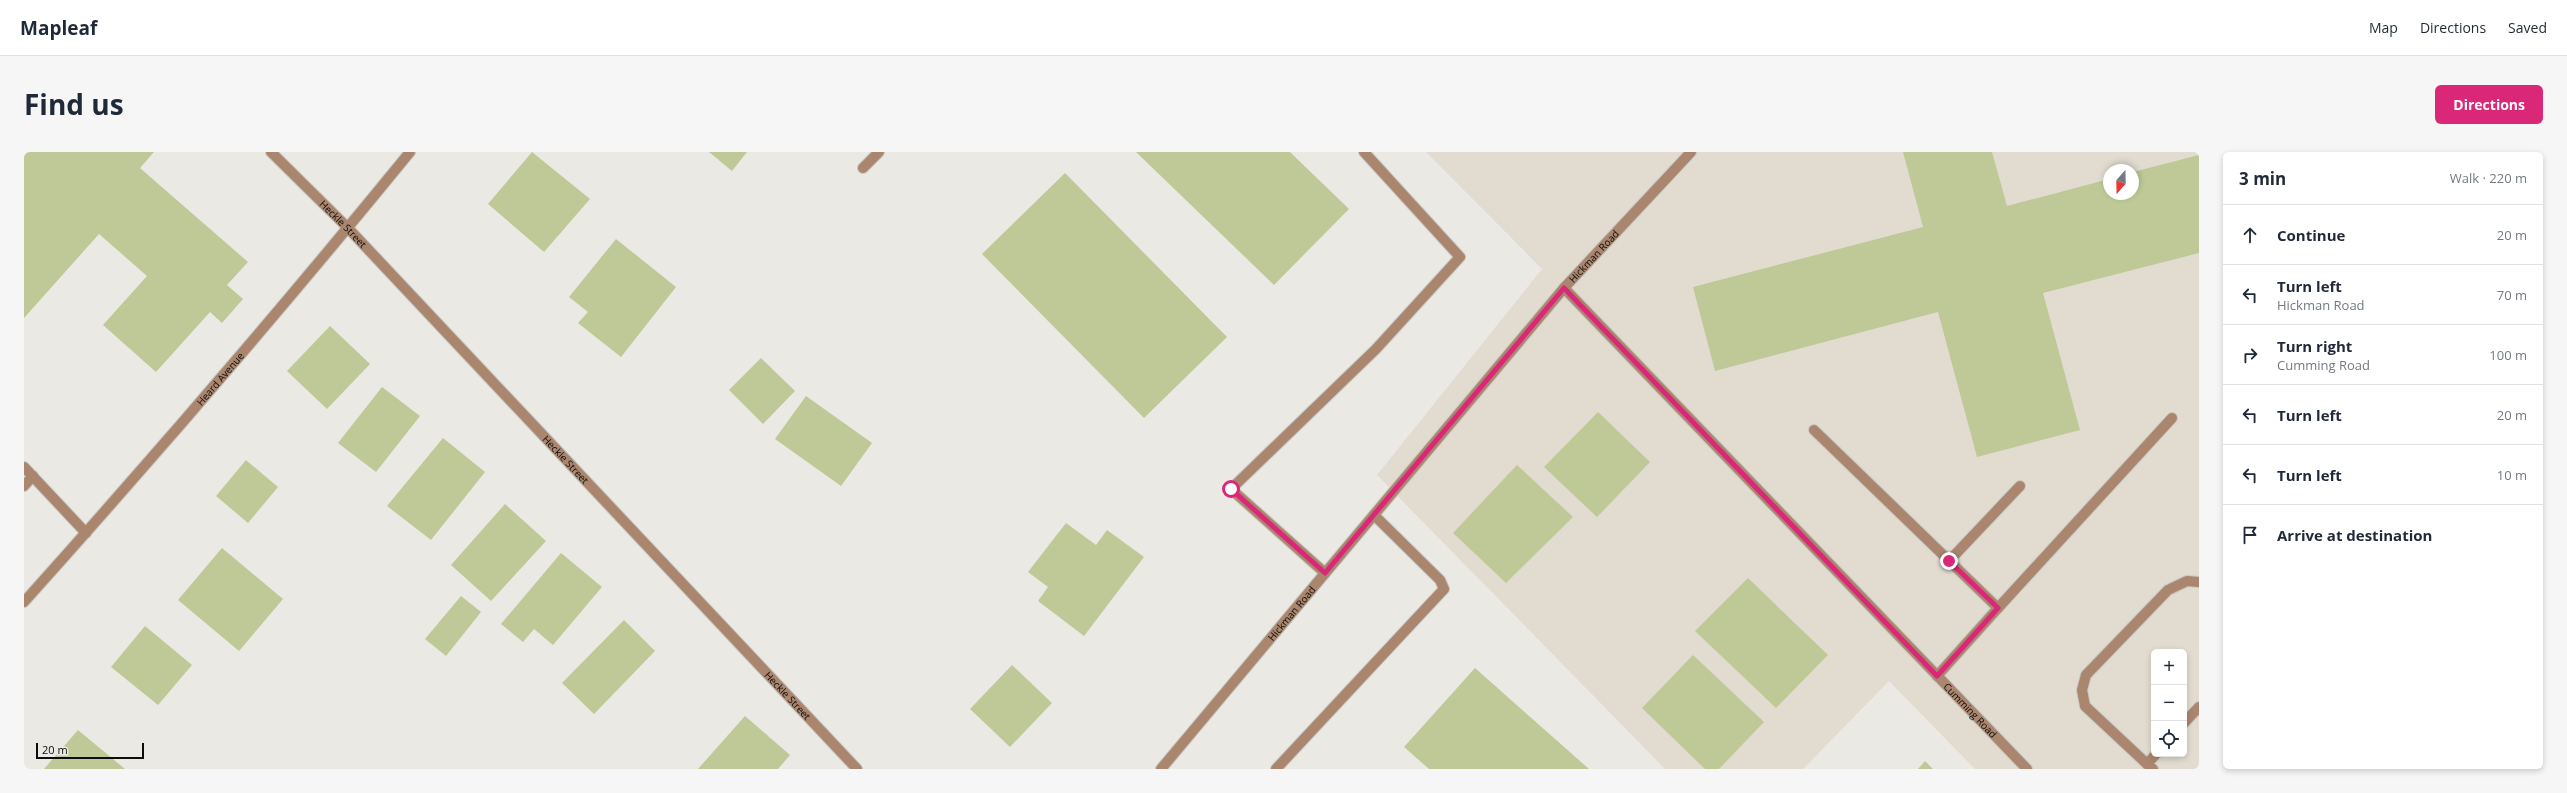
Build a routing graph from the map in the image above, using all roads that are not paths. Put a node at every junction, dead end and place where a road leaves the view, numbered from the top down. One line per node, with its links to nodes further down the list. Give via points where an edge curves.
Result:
1 (272, 152): 7 (street, Heckle Street)
2 (410, 152): 7 (street, Heard Avenue)
3 (879, 152): 6 (street)
4 (1364, 152): 18 (street, via 1460,257 1376,349 1231,489)
5 (1692, 152): 8 (street, Hickman Road)
6 (863, 168)
7 (348, 228): 16 (street, Heard Avenue); 27 (street, Heckle Street)
8 (1564, 288): 15 (street, Hickman Road); 22 (street, Cumming Road)
9 (2172, 418): 21 (street)
10 (1814, 430): 17 (street)
11 (24, 467): 12 (street)
12 (33, 476): 13 (street); 16 (street)
13 (24, 486)
14 (2020, 486): 17 (street)
15 (1374, 515): 18 (street, Hickman Road); 29 (street, via 1440,580 1444,589)
16 (86, 533): 20 (street, Heard Avenue)
17 (1949, 561): 21 (street)
18 (1325, 573): 28 (street, Hickman Road)
19 (2199, 582): 26 (street, via 2187,581 2168,590 2086,675 2082,690 2085,706)
20 (24, 602)
21 (1998, 608): 22 (street)
22 (1937, 676): 30 (street, Cumming Road)
23 (2199, 707): 24 (street)
24 (2186, 721)
25 (2154, 757): 26 (street)
26 (2150, 766)
27 (857, 769)
28 (1161, 769)
29 (1276, 769)
30 (2027, 769)

